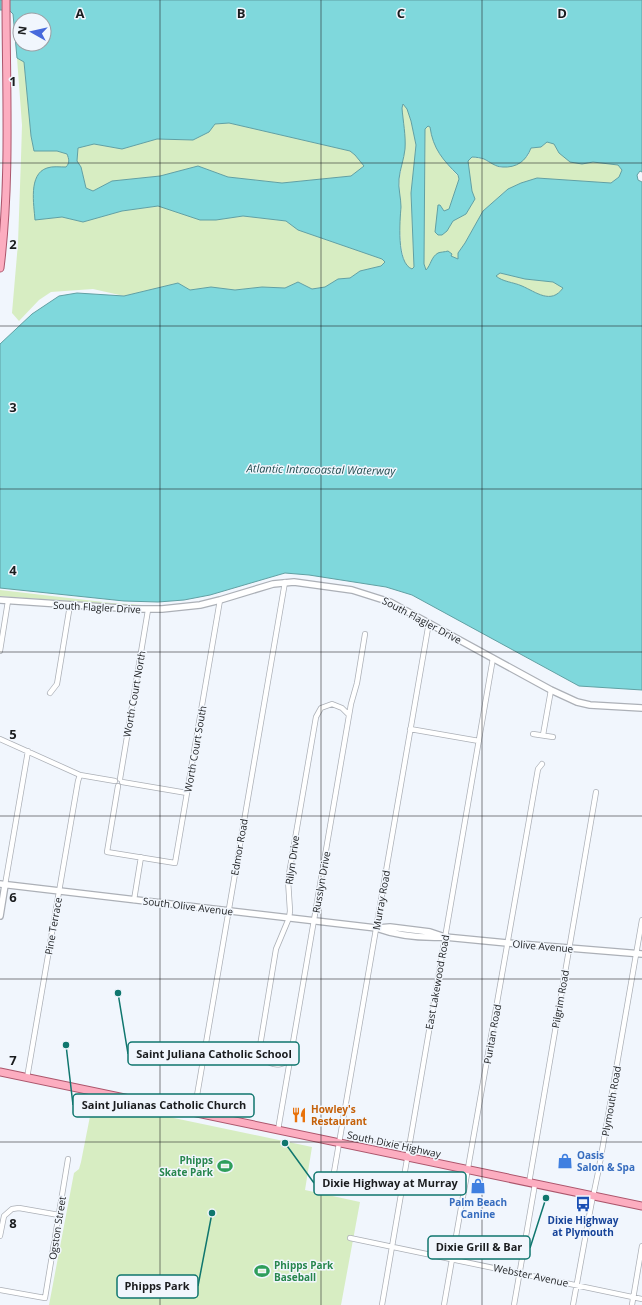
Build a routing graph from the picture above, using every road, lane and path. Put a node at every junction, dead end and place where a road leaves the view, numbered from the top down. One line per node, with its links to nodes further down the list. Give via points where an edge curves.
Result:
1 (6, 0): 2 (main road, via 6,183)
2 (0, 268)
3 (285, 582): 5 (street, South Flagler Drive); 9 (street, South Flagler Drive, via 305,582 363,592 390,602); 33 (street, Edmor Road)
4 (0, 600): 6 (street, South Flagler Drive)
5 (220, 600): 8 (street, South Flagler Drive, via 181,608); 28 (street, Worth Court South)
6 (8, 601): 7 (street, South Flagler Drive); 11 (street)
7 (70, 606): 8 (street, South Flagler Drive); 14 (street, via 58,684)
8 (148, 610): 26 (street, Worth Court North)
9 (429, 622): 12 (street, South Flagler Drive); 17 (street, Murray Road)
10 (365, 634): 16 (street, Russlyn Drive)
11 (0, 651)
12 (493, 658): 13 (street, South Flagler Drive); 22 (street, East Lakewood Road)
13 (551, 690): 15 (street, South Flagler Drive, via 590,705); 19 (street)
14 (50, 692)
15 (642, 708)
16 (349, 715): 35 (street, Rilyn Drive, via 342,708 332,704 321,708 317,714 288,880); 37 (street, Russlyn Drive)
17 (410, 729): 22 (street); 38 (street, Murray Road)
18 (533, 734): 19 (street)
19 (543, 735): 20 (street)
20 (553, 737)
21 (0, 739): 23 (street)
22 (479, 741): 39 (street, East Lakewood Road)
23 (28, 751): 25 (street); 30 (street)
24 (542, 764): 40 (street, Puritan Road, via 538,770)
25 (80, 775): 26 (street); 31 (street, Pine Terrace)
26 (119, 782): 28 (street); 29 (street, Worth Court North, via 107,852)
27 (596, 792): 41 (street, Pilgrim Road)
28 (187, 793): 29 (street, Worth Court South, via 175,863)
29 (141, 858): 32 (street)
30 (3, 884): 31 (street, South Olive Avenue); 34 (street)
31 (59, 891): 32 (street, South Olive Avenue); 45 (street, Pine Terrace)
32 (134, 900): 33 (street, South Olive Avenue)
33 (228, 911): 35 (street, South Olive Avenue); 46 (street, Edmor Road)
34 (0, 916)
35 (289, 918): 37 (street, South Olive Avenue); 43 (street, Rilyn Drive, via 276,949 260,1050 265,1060 272,1064 283,1064)
36 (642, 920): 42 (street, Plymouth Road)
37 (314, 921): 38 (street, South Olive Avenue); 43 (street, Russlyn Drive)
38 (376, 928): 39 (street, Olive Avenue, via 390,927); 48 (street, Murray Road)
39 (445, 936): 40 (street, Olive Avenue); 49 (street, East Lakewood Road)
40 (508, 944): 41 (street, Olive Avenue); 51 (street, Puritan Road)
41 (569, 948): 42 (street, Olive Avenue); 53 (street, Pilgrim Road)
42 (639, 954): 54 (street, Plymouth Road)
43 (291, 1056): 47 (street, Russlyn Drive)
44 (0, 1072): 45 (main road, South Dixie Highway)
45 (27, 1078): 46 (main road, South Dixie Highway)
46 (194, 1113): 47 (main road, South Dixie Highway)
47 (278, 1130): 48 (main road, South Dixie Highway)
48 (340, 1143): 49 (main road, South Dixie Highway); 52 (street, Murray Road)
49 (408, 1157): 51 (main road, South Dixie Highway); 59 (street, East Lakewood Road)
50 (68, 1159): 56 (street, Ogston Street)
51 (468, 1170): 53 (main road, South Dixie Highway); 61 (street, Puritan Road)
52 (333, 1178)
53 (532, 1183): 54 (main road, South Dixie Highway); 62 (street, Pilgrim Road)
54 (593, 1196): 55 (main road, South Dixie Highway); 63 (street, Plymouth Road)
55 (642, 1206)
56 (59, 1215): 57 (street, via 12,1209 4,1216); 64 (street, Ogston Street, via 45,1298)
57 (0, 1236)
58 (350, 1238): 59 (street, Webster Avenue)
59 (392, 1246): 61 (street, Webster Avenue); 67 (street, East Lakewood Road)
60 (642, 1246): 65 (street)
61 (452, 1259): 62 (street, Webster Avenue); 68 (street, Puritan Road)
62 (520, 1273): 63 (street, Webster Avenue); 69 (street, Pilgrim Road)
63 (577, 1285): 65 (street, Webster Avenue); 70 (street, Plymouth Road)
64 (0, 1290)
65 (633, 1297): 66 (street, Webster Avenue); 71 (street)
66 (642, 1299)
67 (382, 1305)
68 (444, 1305)
69 (514, 1305)
70 (573, 1305)
71 (632, 1305)

